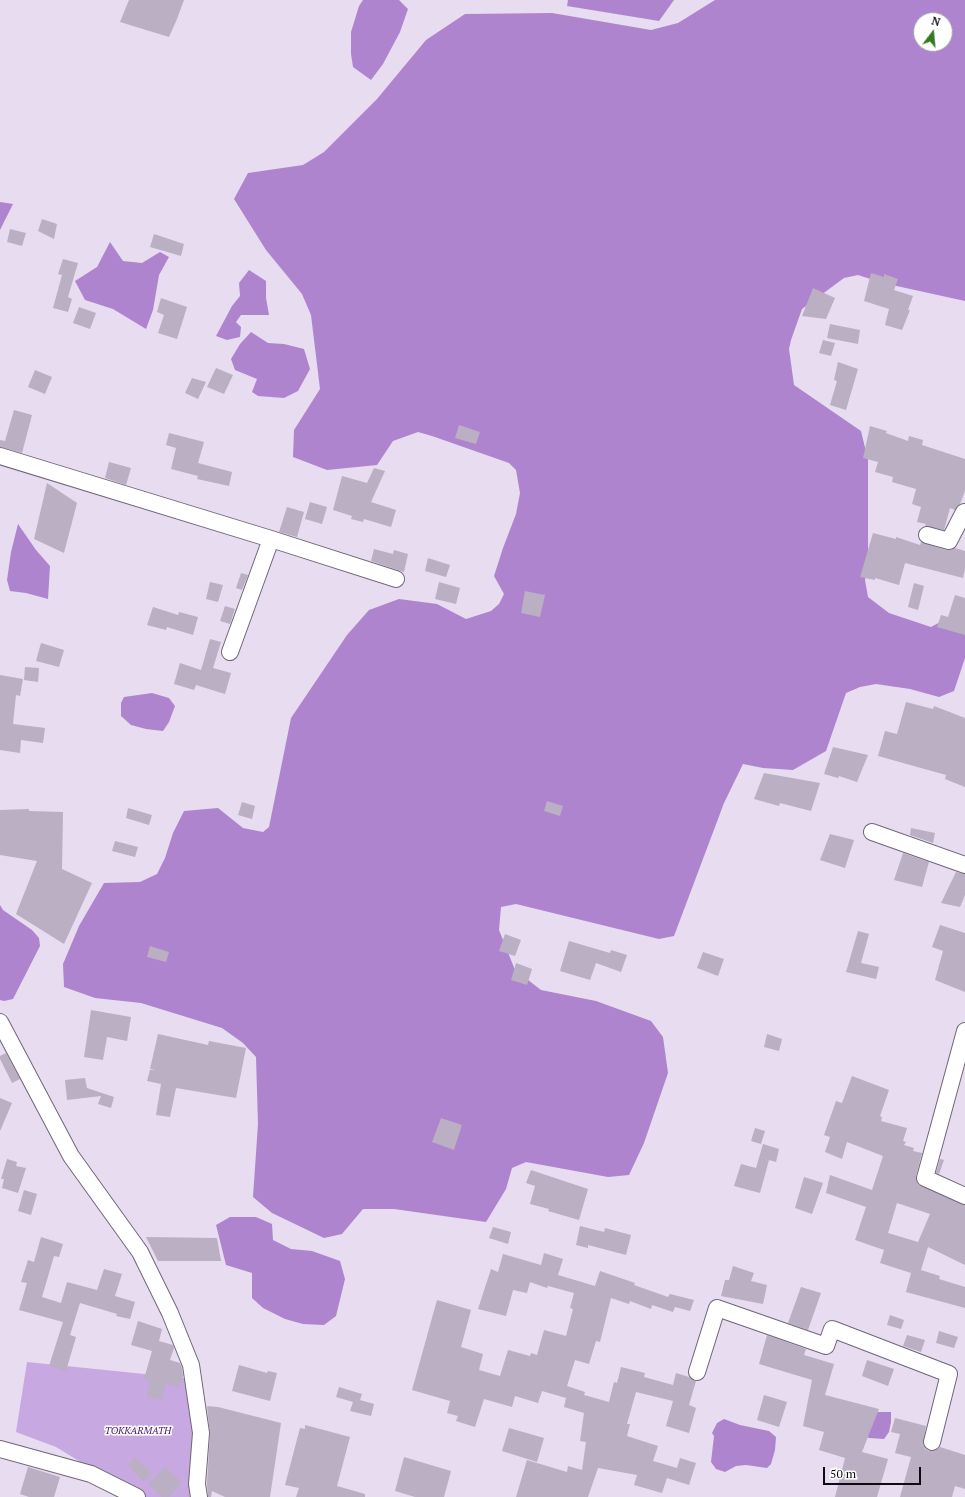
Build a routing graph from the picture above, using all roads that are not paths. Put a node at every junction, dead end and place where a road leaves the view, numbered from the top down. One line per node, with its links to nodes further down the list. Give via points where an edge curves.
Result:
1 (0, 456): 4 (street)
2 (965, 510): 3 (street, via 949,540)
3 (927, 535)
4 (271, 539): 5 (street); 6 (street)
5 (396, 579)
6 (230, 652)
7 (872, 832): 8 (street)
8 (965, 865)
9 (0, 1022): 16 (street, via 71,1156 140,1252 170,1312 191,1365 201,1433 196,1484)
10 (965, 1032): 11 (street, via 925,1178)
11 (965, 1196)
12 (698, 1372): 13 (street, via 717,1308 826,1346 832,1329 949,1374)
13 (932, 1442)
14 (0, 1449): 15 (street, via 91,1474)
15 (137, 1497)
16 (199, 1497)

